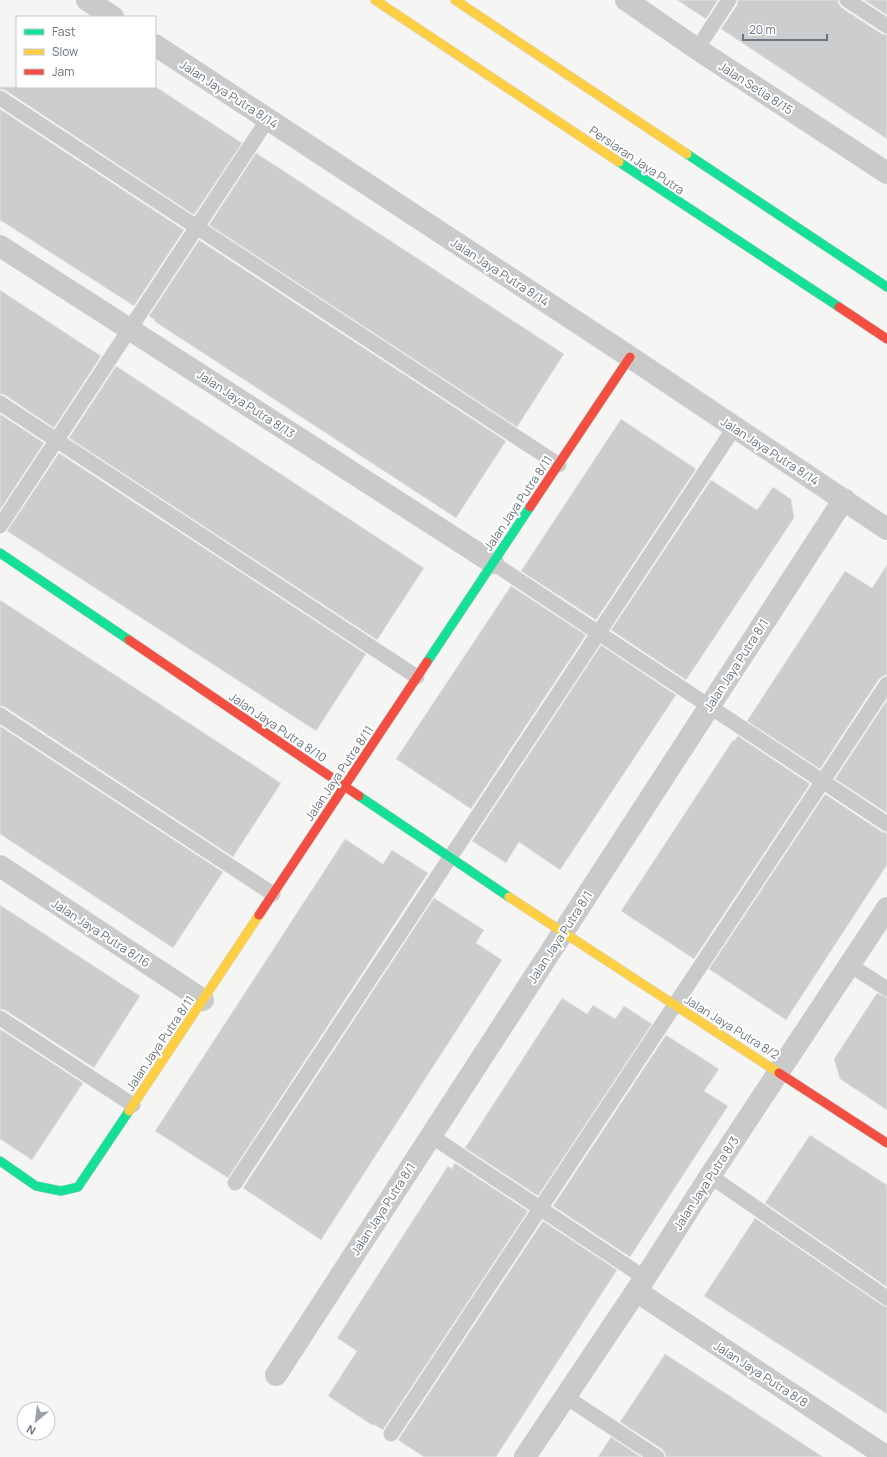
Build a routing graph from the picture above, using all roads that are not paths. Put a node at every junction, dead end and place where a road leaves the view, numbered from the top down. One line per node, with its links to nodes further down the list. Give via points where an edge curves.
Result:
1 (87, 0): 7 (street)
2 (375, 0): 18 (street, Persiaran Jaya Putra)
3 (455, 0): 16 (street)
4 (626, 0): 10 (street, Jalan Setia 8/15)
5 (729, 0): 10 (lane)
6 (847, 0): 8 (lane)
7 (111, 16)
8 (887, 26)
9 (156, 46): 12 (street, Jalan Jaya Putra 8/14)
10 (697, 49): 13 (street, Jalan Setia 8/15)
11 (0, 98): 14 (lane)
12 (268, 119): 14 (lane); 19 (street, Jalan Jaya Putra 8/14)
13 (887, 173)
14 (197, 227): 17 (lane); 23 (lane)
15 (0, 246): 17 (street, Jalan Jaya Putra 8/13)
16 (887, 287)
17 (130, 329): 22 (lane); 28 (street, Jalan Jaya Putra 8/13)
18 (887, 339)
19 (630, 357): 21 (street, Jalan Jaya Putra 8/14); 23 (street, Jalan Jaya Putra 8/11)
20 (0, 403): 22 (lane)
21 (734, 428): 24 (street, Jalan Jaya Putra 8/14); 29 (lane)
22 (56, 440): 25 (lane); 30 (lane)
23 (559, 464): 28 (street, Jalan Jaya Putra 8/11)
24 (844, 500): 26 (street, Jalan Jaya Putra 8/14); 32 (street, Jalan Jaya Putra 8/1)
25 (0, 526)
26 (887, 529)
27 (0, 553): 35 (street, Jalan Jaya Putra 8/10)
28 (492, 563): 29 (lane); 30 (street, Jalan Jaya Putra 8/11)
29 (598, 633): 32 (lane); 37 (lane)
30 (417, 677): 35 (street, Jalan Jaya Putra 8/11)
31 (887, 684): 34 (lane)
32 (709, 706): 34 (lane); 41 (street, Jalan Jaya Putra 8/1)
33 (0, 715): 39 (lane)
34 (823, 781): 36 (lane); 45 (lane)
35 (344, 786): 37 (street, Jalan Jaya Putra 8/10); 39 (street, Jalan Jaya Putra 8/11)
36 (887, 824)
37 (450, 858): 41 (street, Jalan Jaya Putra 8/10); 53 (lane)
38 (0, 866): 44 (street, Jalan Jaya Putra 8/16)
39 (273, 894): 44 (street, Jalan Jaya Putra 8/11)
40 (887, 908): 42 (street, Jalan Jaya Putra 8/3)
41 (563, 932): 45 (street, Jalan Jaya Putra 8/2); 49 (street, Jalan Jaya Putra 8/1)
42 (850, 965): 43 (lane); 47 (street, Jalan Jaya Putra 8/3)
43 (887, 989)
44 (203, 1000): 48 (street, Jalan Jaya Putra 8/11)
45 (674, 1005): 47 (street, Jalan Jaya Putra 8/2); 54 (lane)
46 (0, 1018): 48 (lane)
47 (779, 1072): 50 (street, Jalan Jaya Putra 8/2); 52 (street, Jalan Jaya Putra 8/3)
48 (133, 1105): 51 (street, Jalan Jaya Putra 8/11, via 78,1187 61,1191 36,1186)
49 (431, 1136): 54 (lane); 57 (street, Jalan Jaya Putra 8/1)
50 (887, 1143)
51 (0, 1161)
52 (710, 1176): 55 (street, Jalan Jaya Putra 8/3); 56 (lane)
53 (235, 1183)
54 (540, 1209): 55 (lane); 59 (lane)
55 (640, 1284): 58 (street, Jalan Jaya Putra 8/3); 62 (street, Jalan Jaya Putra 8/8)
56 (887, 1298)
57 (276, 1375)
58 (566, 1396): 60 (street, Jalan Jaya Putra 8/3); 61 (lane)
59 (391, 1434)
60 (525, 1457)
61 (657, 1457)
62 (887, 1457)

